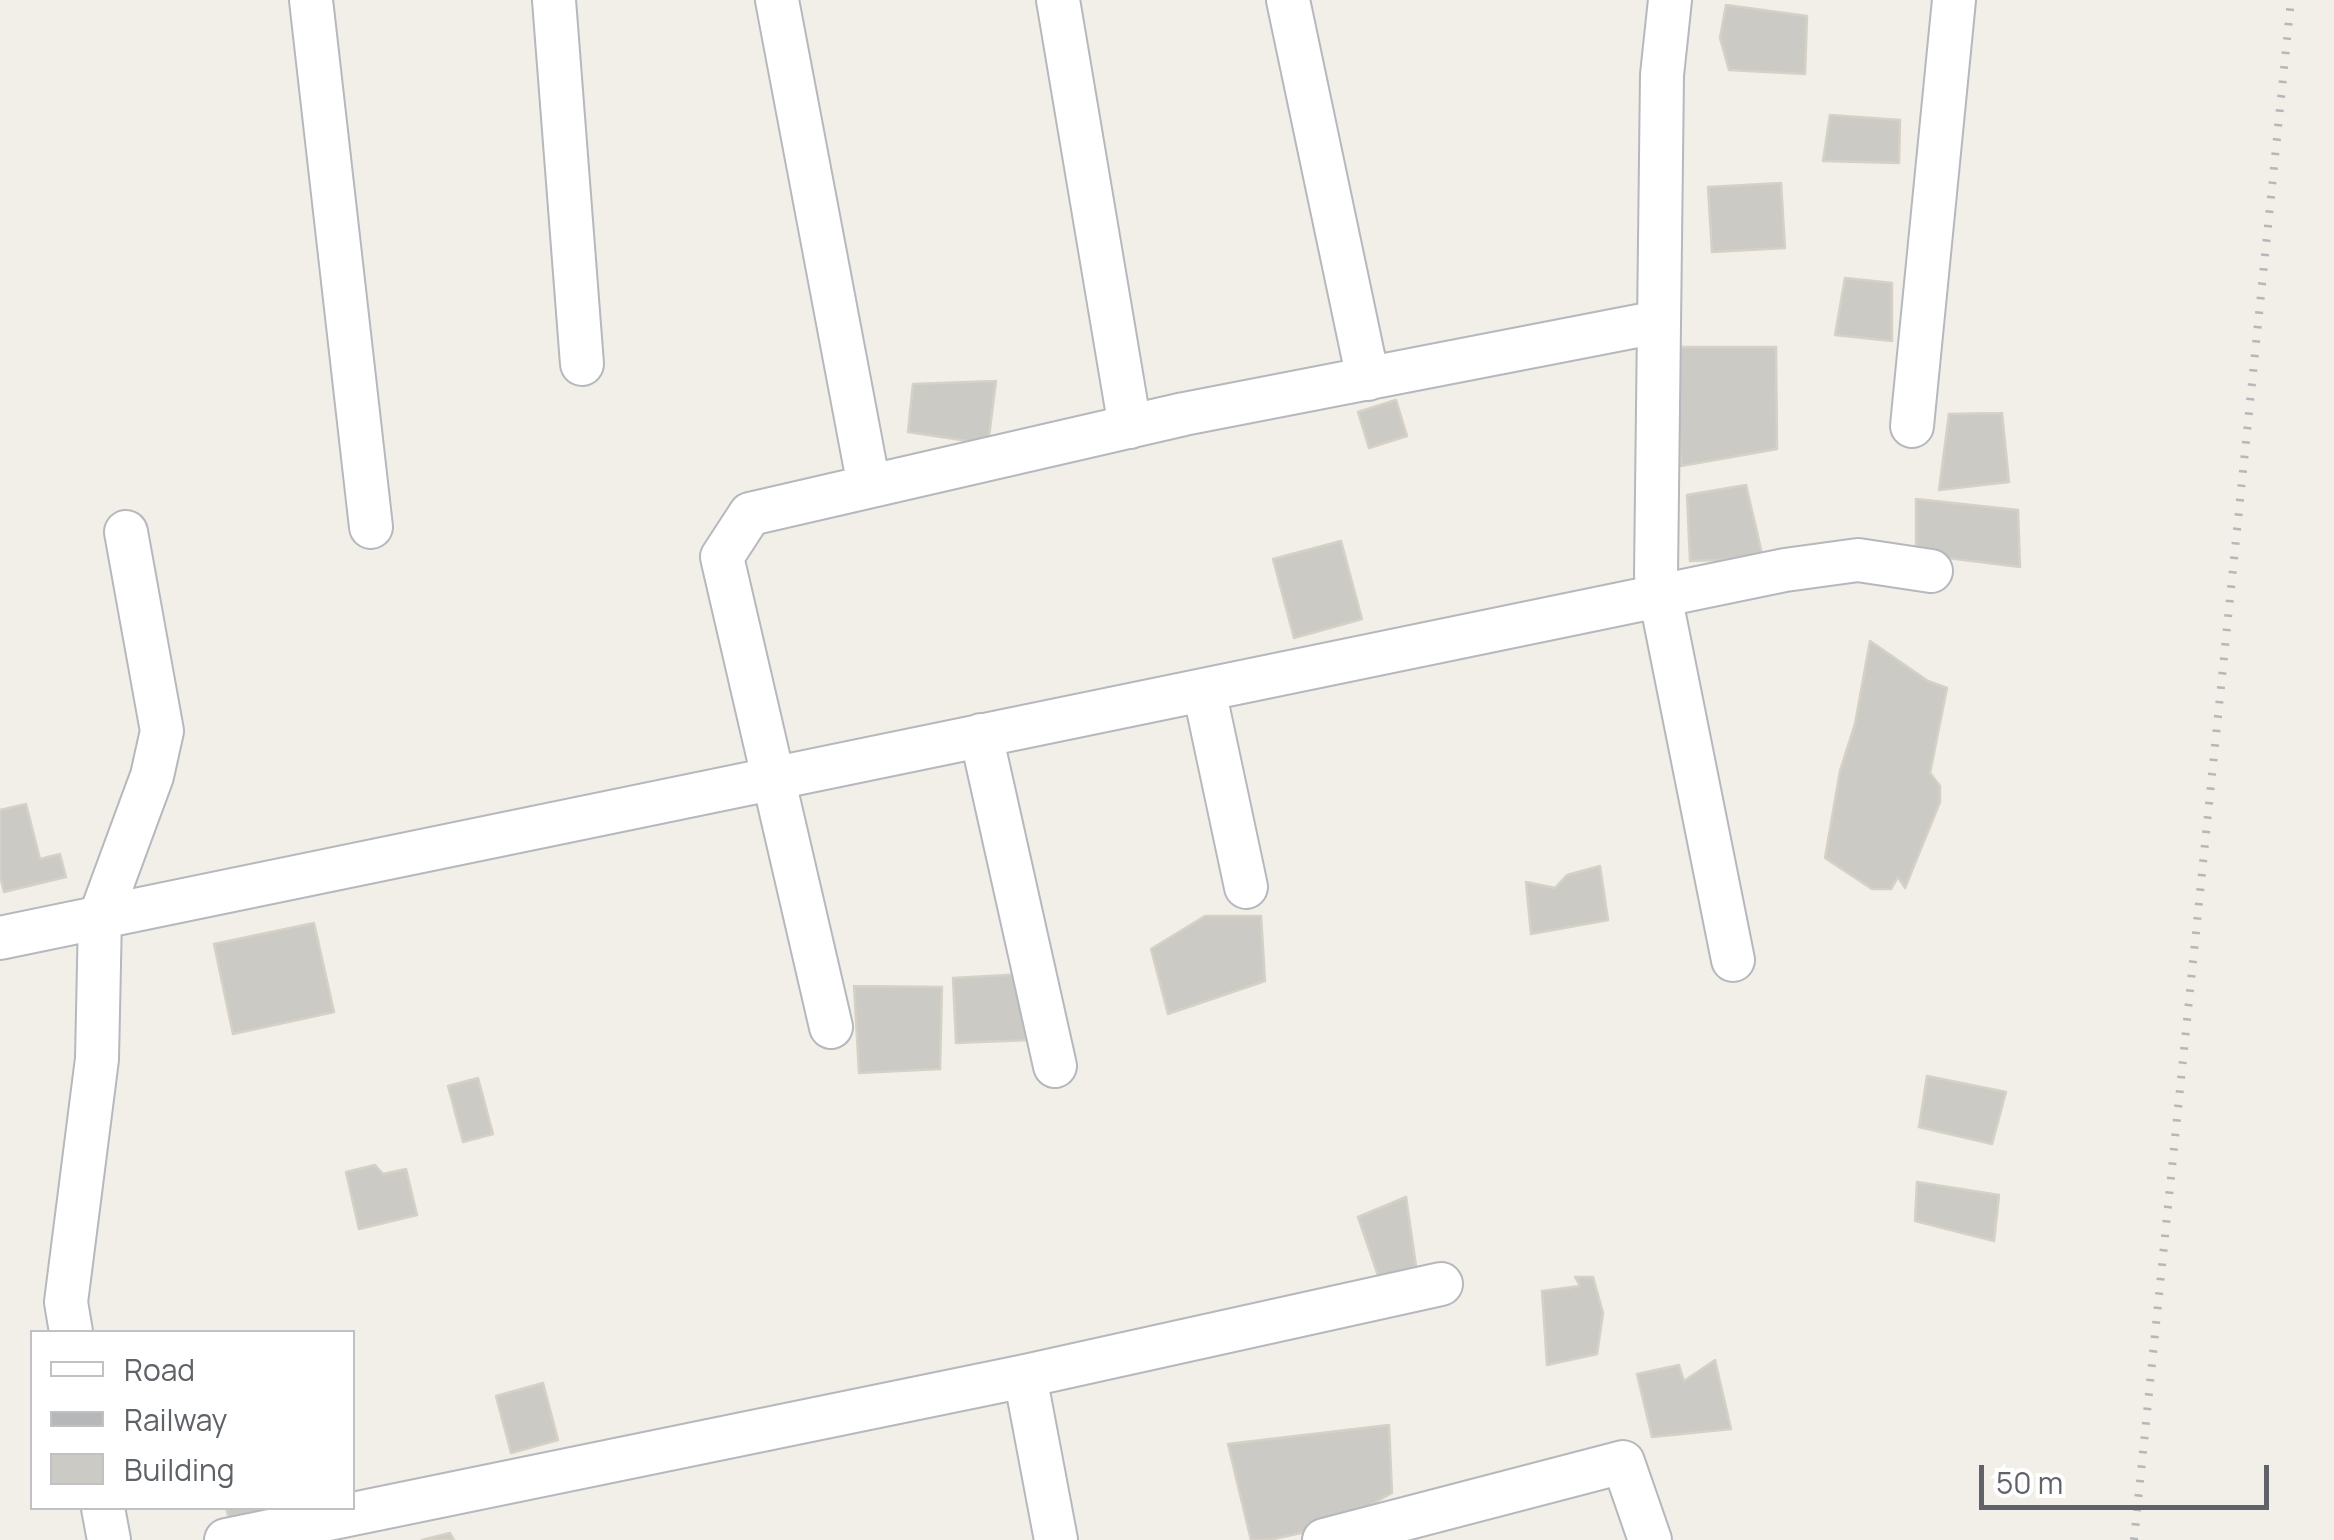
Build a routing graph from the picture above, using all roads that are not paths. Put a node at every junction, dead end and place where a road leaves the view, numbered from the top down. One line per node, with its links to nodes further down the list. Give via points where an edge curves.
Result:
1 (311, 0): 14 (street)
2 (554, 0): 9 (street)
3 (778, 0): 13 (street)
4 (1058, 0): 11 (street)
5 (1288, 0): 10 (street)
6 (1670, 0): 8 (street, via 1662,75)
7 (1954, 0): 12 (street)
8 (1658, 322): 10 (street); 17 (street)
9 (582, 364)
10 (1368, 379): 11 (street)
11 (1130, 426): 13 (street)
12 (1912, 426)
13 (869, 486): 20 (street, via 750,514 722,557)
14 (370, 527)
15 (126, 532): 22 (street, via 162,732)
16 (1931, 571): 17 (street, via 1858,560)
17 (1660, 596): 18 (street); 24 (street)
18 (1204, 690): 19 (street); 21 (street)
19 (981, 736): 20 (street); 26 (street)
20 (772, 778): 22 (street); 25 (street)
21 (1246, 887)
22 (100, 917): 23 (street); 28 (street, via 97,1059 66,1302)
23 (0, 938)
24 (1733, 960)
25 (831, 1027)
26 (1055, 1066)
27 (1441, 1284): 29 (street)
28 (71, 1330)
29 (1025, 1376): 32 (street); 33 (street)
30 (103, 1510): 31 (street)
31 (109, 1540)
32 (226, 1540)
33 (1056, 1540)
34 (1324, 1540): 35 (street, via 1623,1462)
35 (1650, 1540)

